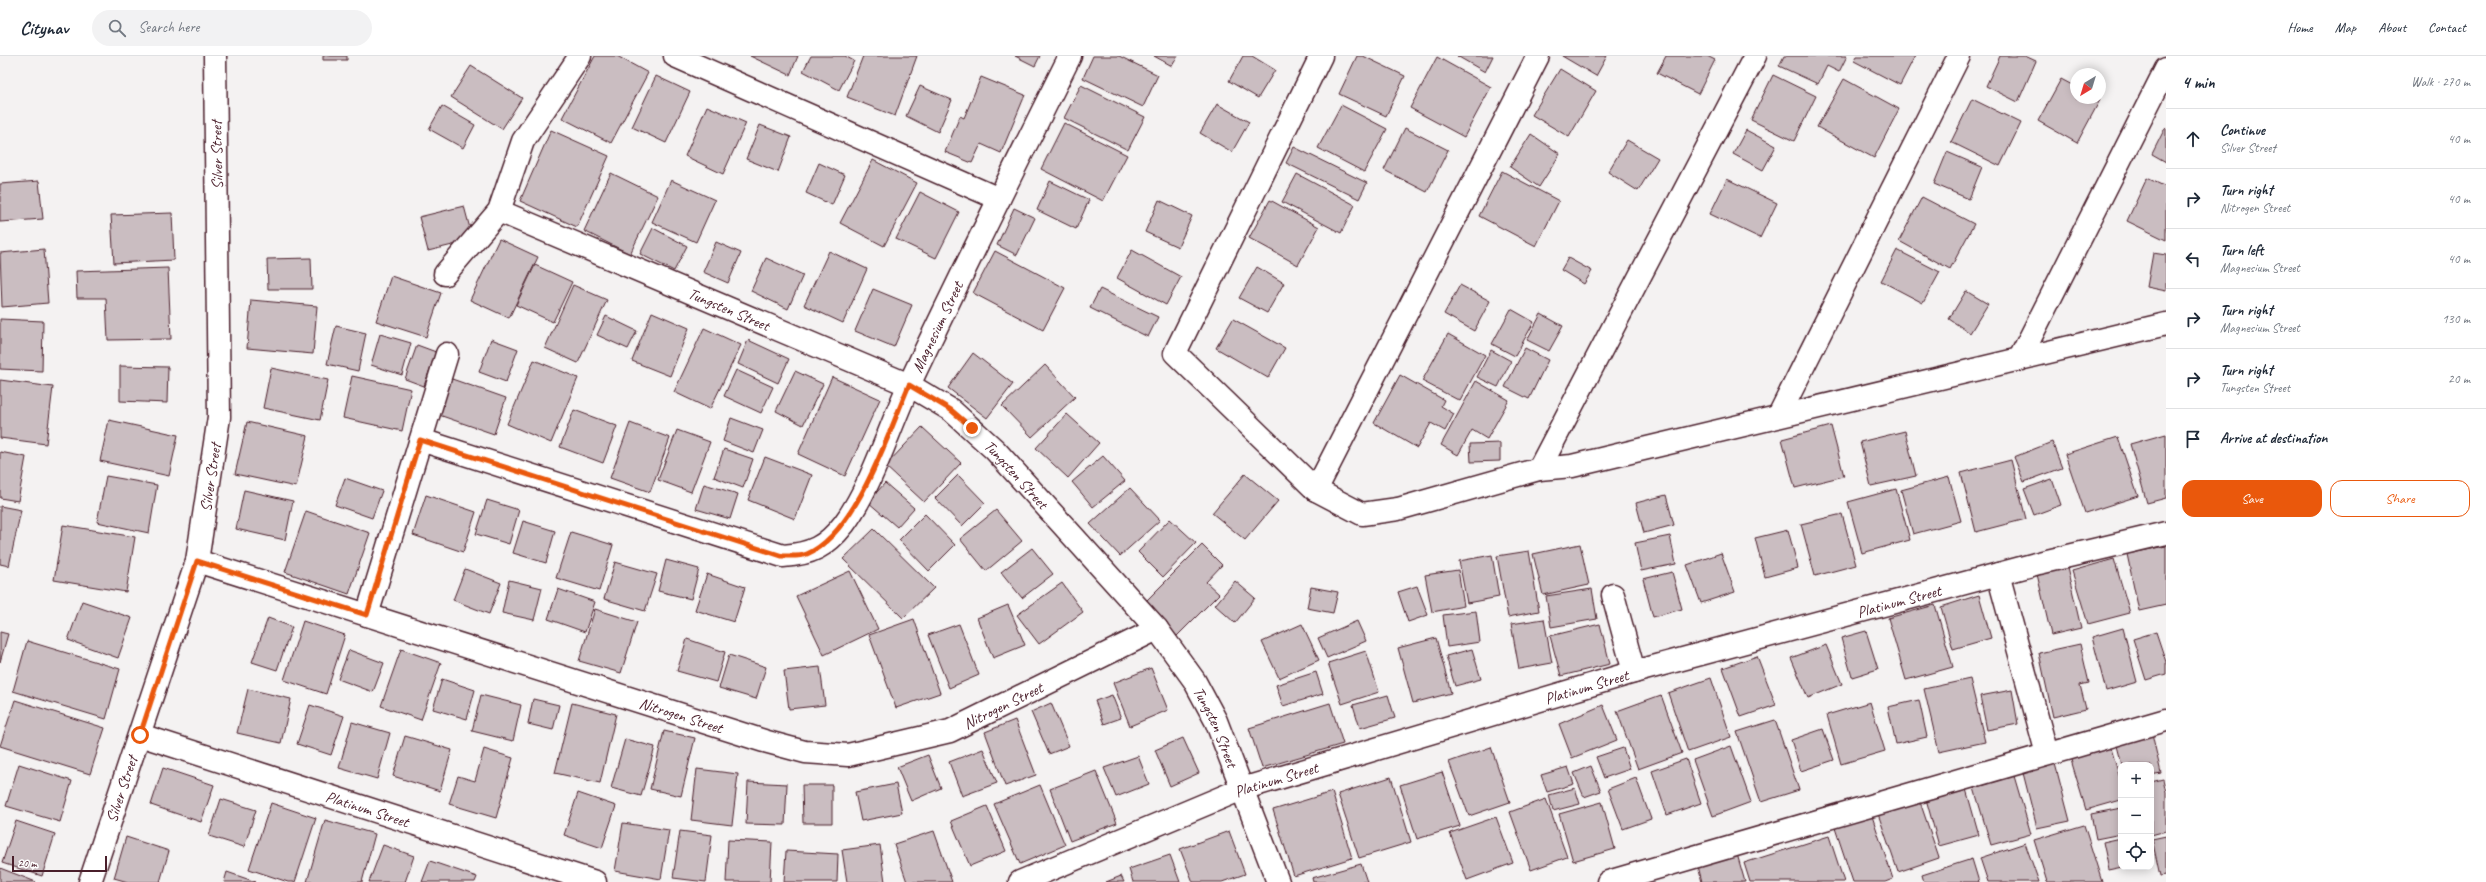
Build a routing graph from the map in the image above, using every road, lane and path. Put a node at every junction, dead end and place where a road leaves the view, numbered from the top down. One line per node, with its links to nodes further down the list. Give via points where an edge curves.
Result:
1 (215, 56): 22 (street, Silver Street, via 219,417)
2 (580, 56): 11 (street, via 523,141)
3 (676, 56): 10 (street)
4 (1070, 56): 10 (street, Magnesium Street)
5 (1321, 56): 20 (street, via 1175,353)
6 (1538, 56): 20 (street)
7 (1755, 56): 19 (street)
8 (1959, 56): 17 (street)
9 (2166, 69): 15 (street)
10 (1000, 199): 16 (street, Magnesium Street)
11 (499, 211): 12 (street); 16 (street, Tungsten Street)
12 (445, 274)
13 (2166, 324): 15 (street)
14 (448, 354): 18 (street)
15 (2018, 360): 17 (street)
16 (909, 385): 18 (street, Magnesium Street, via 858,501 827,542 806,554 782,556); 26 (street, Tungsten Street, via 951,410 995,450)
17 (1779, 415): 19 (street, via 1572,466)
18 (420, 440): 25 (street)
19 (1539, 469): 20 (street, via 1398,509 1362,514)
20 (1316, 490)
21 (2166, 533): 23 (street, Platinum Street)
22 (197, 561): 25 (street, Nitrogen Street); 29 (street, Silver Street)
23 (1998, 574): 27 (street, Platinum Street); 30 (street)
24 (1613, 595): 27 (street)
25 (367, 615): 26 (street, Nitrogen Street, via 764,741 805,752 848,755 950,731)
26 (1157, 629): 31 (street, Tungsten Street, via 1194,680 1213,714)
27 (1634, 672): 31 (street, Platinum Street)
28 (2166, 720): 30 (street)
29 (140, 735): 32 (street, Silver Street); 33 (street, Platinum Street)
30 (2047, 754): 36 (street)
31 (1242, 789): 34 (street, Platinum Street); 35 (street, Tungsten Street)
32 (90, 882)
33 (595, 882)
34 (1020, 882)
35 (1278, 882)
36 (1608, 882)

